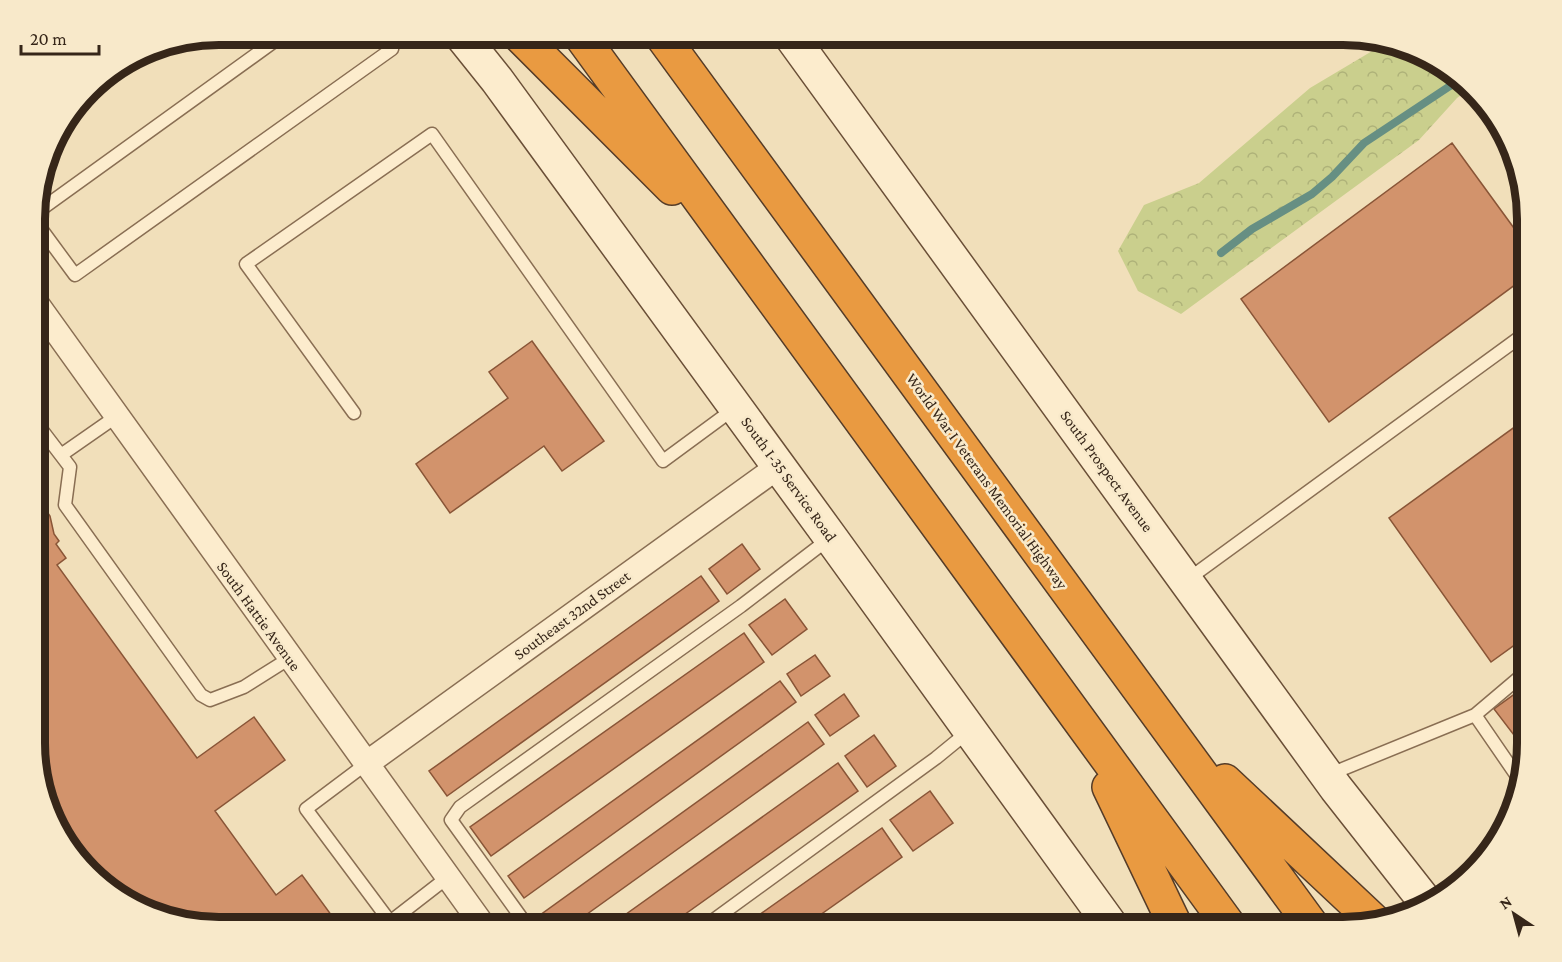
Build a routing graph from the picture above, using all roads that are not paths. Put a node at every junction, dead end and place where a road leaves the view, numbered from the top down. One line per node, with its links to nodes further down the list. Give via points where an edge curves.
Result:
1 (268, 45): 10 (lane)
2 (389, 45): 11 (lane, via 392,49 75,275)
3 (470, 45): 15 (main road, South I-35 Service Road)
4 (530, 45): 12 (highway)
5 (588, 45): 12 (highway)
6 (669, 45): 9 (highway, World War I Veterans Memorial Highway)
7 (692, 45): 9 (highway)
8 (798, 45): 22 (main road, South Prospect Avenue)
9 (731, 131): 27 (highway, World War I Veterans Memorial Highway)
10 (46, 206)
11 (45, 234)
12 (741, 257): 25 (highway)
13 (45, 316): 17 (street, South Hattie Avenue)
14 (1517, 339): 22 (lane)
15 (736, 407): 16 (lane, via 663,461 432,134 246,264); 20 (main road, South I-35 Service Road)
16 (354, 413)
17 (117, 416): 19 (lane); 23 (street, South Hattie Avenue)
18 (45, 434): 19 (lane)
19 (61, 455): 23 (lane, via 70,467 65,505 201,695 210,700 244,687)
20 (779, 466): 21 (main road, South I-35 Service Road); 29 (street, Southeast 32nd Street)
21 (831, 538): 28 (main road, South I-35 Service Road); 38 (lane, via 460,807 451,820)
22 (1187, 580): 31 (main road, South Prospect Avenue)
23 (290, 658): 29 (street, South Hattie Avenue)
24 (1517, 679): 26 (lane)
25 (1073, 712): 41 (highway); 42 (highway)
26 (1475, 715): 30 (lane); 31 (lane)
27 (1167, 727): 34 (highway); 43 (highway, World War I Veterans Memorial Highway)
28 (970, 730): 39 (lane); 40 (main road, South I-35 Service Road)
29 (366, 764): 32 (street, South Hattie Avenue); 35 (lane, via 306,809)
30 (1515, 772)
31 (1327, 776): 33 (main road, South Prospect Avenue)
32 (448, 877): 36 (lane); 37 (street, South Hattie Avenue)
33 (1422, 898)
34 (1368, 915)
35 (386, 917)
36 (401, 917)
37 (477, 917)
38 (521, 917)
39 (718, 917)
40 (1105, 917)
41 (1171, 917)
42 (1223, 917)
43 (1306, 917)

